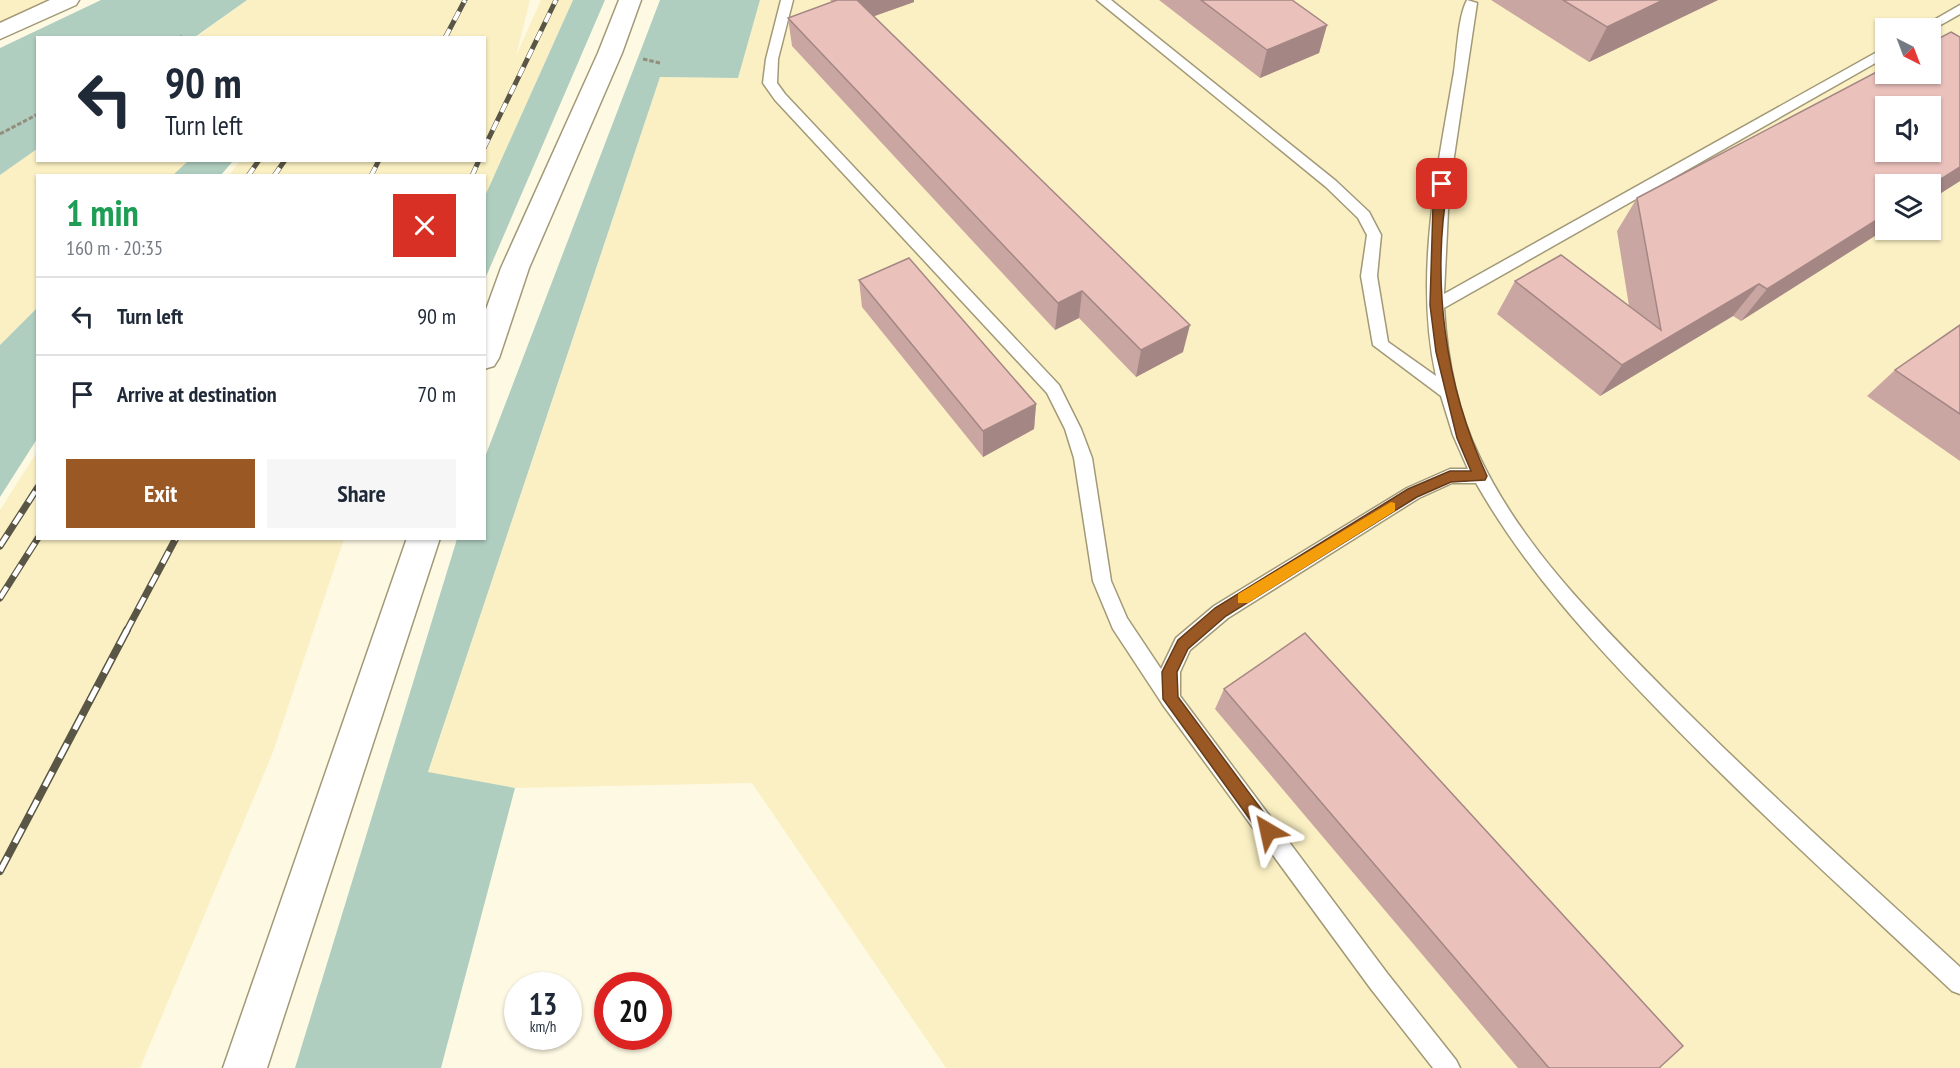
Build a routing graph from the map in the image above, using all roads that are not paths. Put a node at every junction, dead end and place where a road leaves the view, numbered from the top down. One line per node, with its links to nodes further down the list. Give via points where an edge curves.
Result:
1 (68, 0): 8 (street)
2 (630, 0): 11 (street, via 515,268)
3 (787, 0): 15 (lane, via 770,83 1053,389 1083,458 1102,581 1120,622)
4 (1103, 0): 12 (lane, via 1364,215 1374,235 1369,276 1381,345)
5 (1471, 3): 10 (lane, via 1438,206)
6 (1960, 9): 7 (lane)
7 (1941, 20)
8 (0, 32)
9 (1875, 57): 10 (lane)
10 (1436, 305): 12 (lane)
11 (486, 352)
12 (1450, 394): 13 (lane)
13 (1480, 476): 15 (lane, via 1450,476 1413,493 1221,612 1183,644 1170,672); 16 (lane, via 1528,549 1581,617 1692,732)
14 (422, 540): 17 (street)
15 (1170, 699): 18 (lane)
16 (1960, 983)
17 (245, 1068)
18 (1448, 1068)

